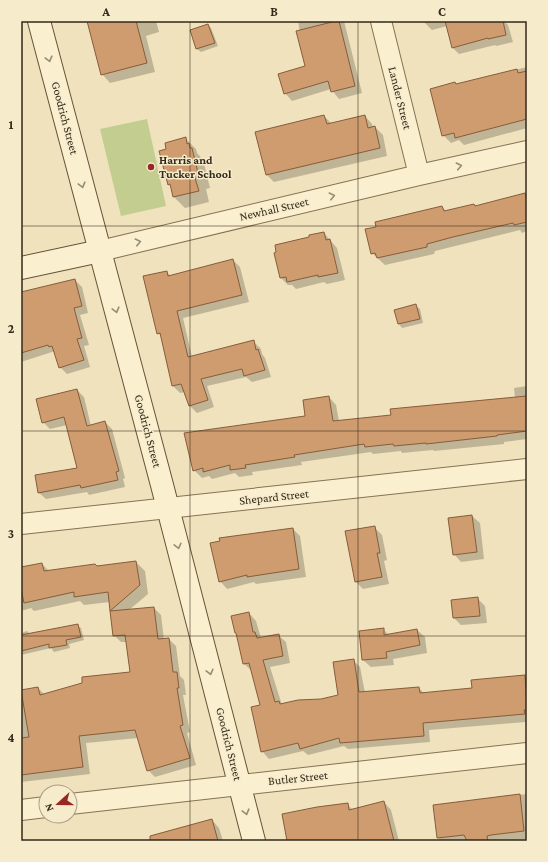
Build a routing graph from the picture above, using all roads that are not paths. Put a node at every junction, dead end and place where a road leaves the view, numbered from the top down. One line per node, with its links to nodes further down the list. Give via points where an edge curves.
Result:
1 (39, 21): 5 (main road, Goodrich Street, one-way to 5)
2 (381, 21): 4 (street, Lander Street)
3 (527, 151): 4 (street, Newhall Street, one-way to 3)
4 (419, 175): 5 (street, Newhall Street, one-way to 4)
5 (100, 251): 6 (main road, Newhall Street); 8 (main road, Goodrich Street, one-way to 8)
6 (21, 268)
7 (527, 469): 8 (street, Shepard Street)
8 (168, 508): 9 (street, Shepard Street); 11 (main road, Goodrich Street, one-way to 11)
9 (21, 524)
10 (527, 753): 11 (street, Butler Street)
11 (239, 785): 12 (street, Butler Street); 15 (main road, Goodrich Street, one-way to 15)
12 (78, 803)
13 (38, 808): 14 (street)
14 (21, 810)
15 (254, 841)

